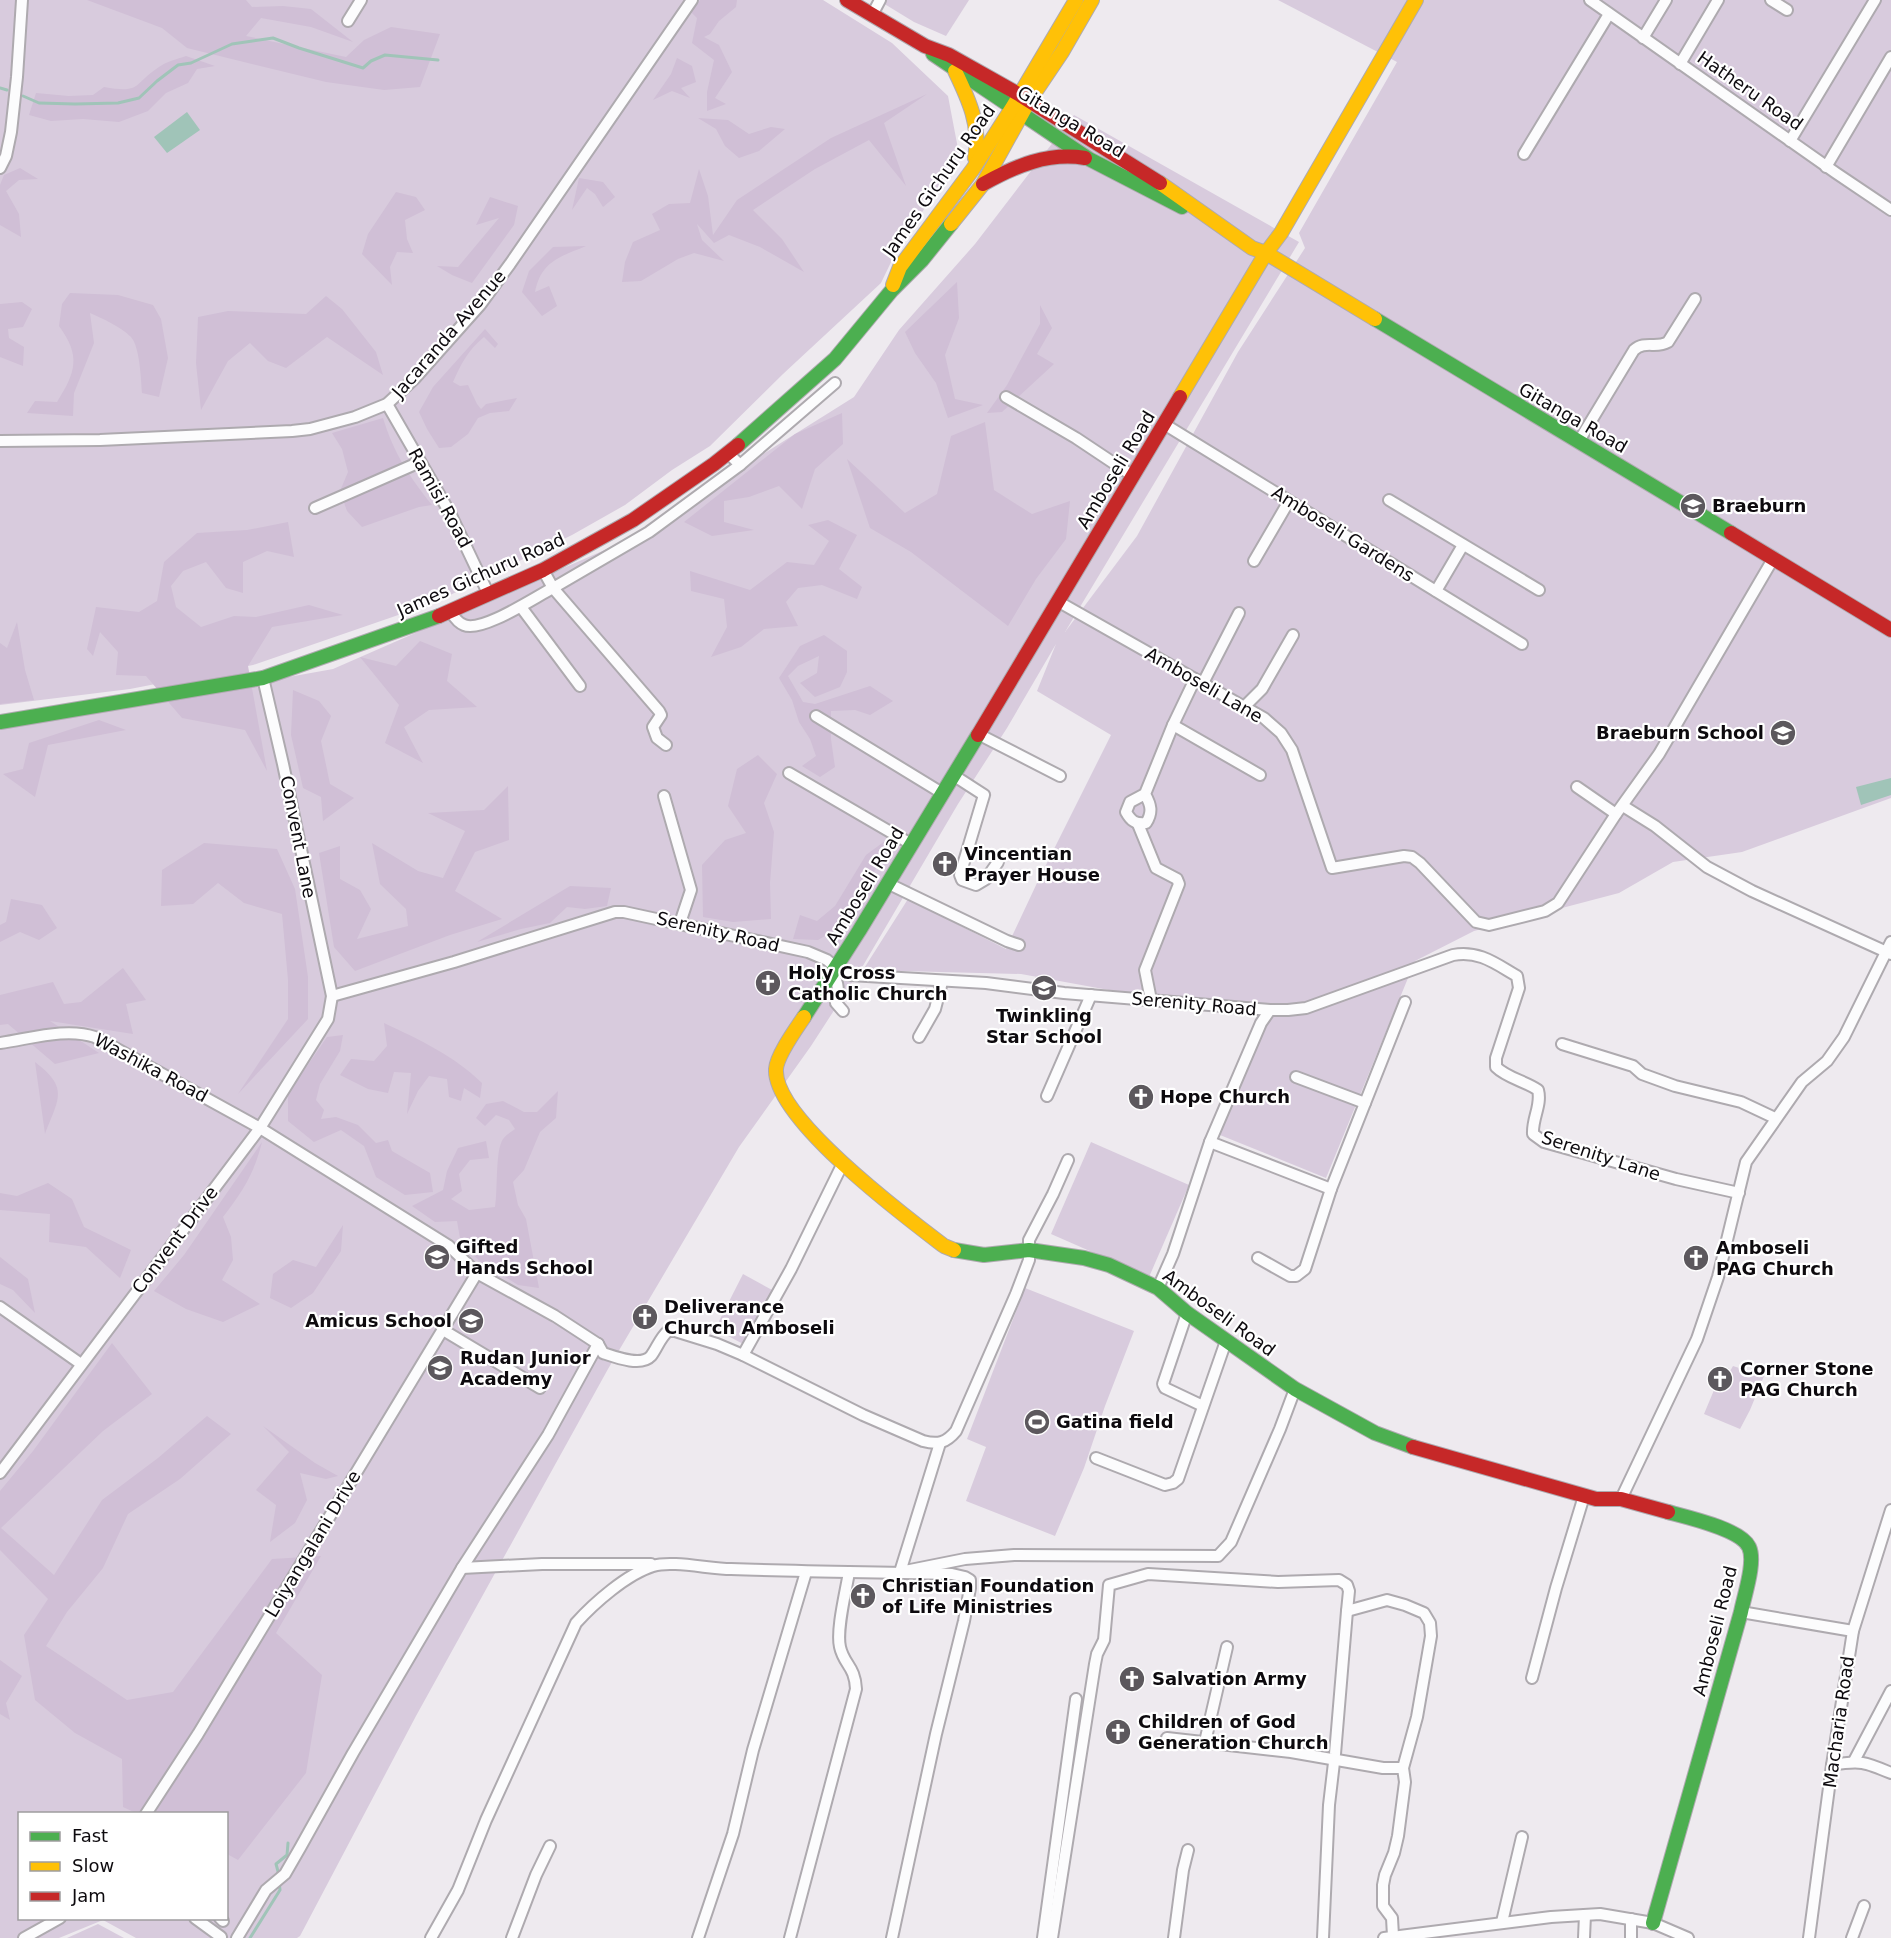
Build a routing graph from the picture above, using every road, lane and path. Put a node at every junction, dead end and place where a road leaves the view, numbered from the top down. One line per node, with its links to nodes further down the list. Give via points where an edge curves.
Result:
1 (22, 0): 29 (street, via 11,132)
2 (361, 0): 17 (street)
3 (692, 0): 39 (street, Jacaranda Avenue, via 510,264 468,319)
4 (847, 0): 16 (main road, Gitanga Road)
5 (880, 0): 16 (street)
6 (1076, 0): 23 (main road)
7 (1092, 0): 23 (main road, via 1062,51)
8 (1416, 0): 34 (main road)
9 (1590, 0): 15 (street, Hatheru Road)
10 (1666, 0): 18 (street)
11 (1718, 0): 21 (street)
12 (1771, 0): 14 (street)
13 (1875, 0): 25 (street)
14 (1787, 10)
15 (1609, 14): 18 (street, Hatheru Road); 26 (street)
16 (872, 15): 19 (main road, Gitanga Road)
17 (348, 21)
18 (1643, 39): 21 (street, Hatheru Road)
19 (925, 46): 22 (main road, Gitanga Road); 23 (main road, Gitanga Road, via 949,55)
20 (1891, 57): 28 (street)
21 (1680, 64): 25 (street, Hatheru Road)
22 (955, 70): 24 (main road, Gitanga Road); 30 (main road, via 977,122 978,147)
23 (1025, 98): 24 (main road, James Gichuru Road); 33 (main road, Gitanga Road, via 1182,197)
24 (1017, 111): 27 (main road, Gitanga Road); 30 (main road, James Gichuru Road); 31 (main road, James Gichuru Road)
25 (1790, 141): 28 (street, Hatheru Road)
26 (1524, 154)
27 (1089, 159): 31 (main road, via 1078,156 1040,160 1008,170); 33 (main road, Gitanga Road)
28 (1826, 167): 32 (street, Hatheru Road)
29 (0, 168)
30 (973, 168): 35 (main road, James Gichuru Road, via 900,267)
31 (983, 184): 35 (main road, James Gichuru Road, via 922,260)
32 (1891, 210)
33 (1236, 238): 34 (main road, Gitanga Road)
34 (1266, 254): 40 (main road, Amboseli Road); 42 (main road, Gitanga Road)
35 (891, 290): 43 (main road, James Gichuru Road, via 835,359)
36 (1695, 298): 42 (street, via 1668,342 1661,346 1644,344 1634,350)
37 (836, 383): 45 (street)
38 (1006, 397): 46 (street)
39 (387, 404): 41 (street, Jacaranda Avenue, via 356,417 292,431); 44 (street, Ramisi Road)
40 (1164, 424): 46 (main road, Amboseli Road); 48 (street, Amboseli Gardens)
41 (0, 441)
42 (1579, 441): 53 (main road, Gitanga Road)
43 (728, 453): 45 (street); 49 (main road, James Gichuru Road)
44 (420, 462): 50 (street); 59 (street, Ramisi Road, via 468,547)
45 (740, 465): 51 (street)
46 (1133, 476): 60 (main road, Amboseli Road)
47 (1389, 500): 52 (street)
48 (1289, 501): 54 (street); 58 (street, Amboseli Gardens)
49 (660, 502): 51 (street); 55 (main road, James Gichuru Road)
50 (315, 508)
51 (669, 518): 56 (street)
52 (1463, 545): 57 (street); 58 (street)
53 (1773, 559): 64 (main road, Gitanga Road); 84 (street, via 1659,754)
54 (1254, 561)
55 (543, 570): 56 (street); 59 (main road, James Gichuru Road)
56 (553, 588): 61 (street); 75 (street, via 659,711 661,715 653,727 657,738)
57 (1539, 590)
58 (1436, 591): 66 (street, Amboseli Gardens)
59 (488, 593): 62 (main road, James Gichuru Road)
60 (1059, 602): 68 (street, Amboseli Lane); 74 (main road, Amboseli Road)
61 (521, 607): 62 (street, via 470,626 462,624); 69 (street)
62 (451, 612): 67 (main road, James Gichuru Road)
63 (1239, 613): 68 (street)
64 (1891, 630)
65 (1293, 634): 70 (street, via 1262,689)
66 (1522, 644)
67 (263, 678): 72 (main road, James Gichuru Road); 96 (street, Convent Lane)
68 (1199, 681): 70 (street, Amboseli Lane); 73 (street)
69 (580, 686)
70 (1244, 706): 84 (street, Amboseli Lane, via 1281,733 1292,750 1332,868 1412,857 1476,922 1489,925 1545,911 1558,903)
71 (816, 716): 81 (street)
72 (0, 722)
73 (1173, 725): 78 (street); 82 (street)
74 (978, 734): 77 (main road, Amboseli Road); 79 (street)
75 (666, 745)
76 (789, 773): 86 (street)
77 (953, 775): 81 (main road, Amboseli Road); 87 (street, via 984,795 960,875 962,880 976,885 986,879)
78 (1260, 775)
79 (1060, 776)
80 (1577, 787): 84 (street)
81 (942, 793): 86 (main road, Amboseli Road)
82 (1145, 794): 85 (street, via 1151,816 1146,823); 85 (street, via 1130,802 1126,812)
83 (664, 796): 89 (street, via 692,890)
84 (1619, 810): 91 (street, via 1664,832 1707,867 1752,891)
85 (1138, 824): 97 (street, via 1156,868 1179,884 1145,970)
86 (911, 844): 88 (main road, Amboseli Road)
87 (998, 862)
88 (887, 883): 90 (street); 93 (main road, Amboseli Road)
89 (680, 923): 93 (street, Serenity Road, via 808,952 822,957); 96 (street, Serenity Road, via 615,912)
90 (1019, 945)
91 (1889, 949): 107 (street, via 1844,1037)
92 (1426, 966): 99 (street, Serenity Road, via 1306,1008); 113 (street, Serenity Lane, via 1464,953 1482,956 1517,976 1519,988 1496,1067 1538,1090 1540,1099 1533,1134 1544,1142)
93 (834, 972): 94 (street, Serenity Road); 100 (street, via 838,986 836,1003); 111 (main road, Amboseli Road, via 785,1047 776,1068 784,1096 799,1119)
94 (942, 982): 95 (street, Serenity Road); 101 (street, via 935,1009)
95 (1091, 995): 97 (street, Serenity Road); 105 (street)
96 (332, 996): 108 (street, Convent Drive, via 328,1019)
97 (1151, 1000): 99 (street, Serenity Road)
98 (1405, 1002): 106 (street)
99 (1270, 1010): 109 (street)
100 (843, 1011)
101 (920, 1037)
102 (0, 1043): 108 (street, Washika Road, via 71,1032 95,1036)
103 (1562, 1044): 107 (street, via 1633,1066 1642,1074 1675,1086 1741,1102)
104 (1296, 1077): 106 (street)
105 (1047, 1096)
106 (1365, 1103): 112 (street)
107 (1775, 1118): 113 (street, via 1746,1162)
108 (260, 1128): 116 (street, via 449,1246); 124 (street, Convent Drive)
109 (1210, 1142): 112 (street); 117 (street)
110 (1068, 1160): 114 (street, via 1029,1240)
111 (843, 1163): 114 (main road, Amboseli Road, via 879,1197 944,1246 984,1255); 123 (street)
112 (1331, 1190): 115 (street, via 1301,1274 1290,1276)
113 (1739, 1193): 132 (street, via 1718,1277 1696,1340)
114 (1029, 1250): 117 (main road, Amboseli Road, via 1109,1265); 128 (street, via 1016,1294 956,1431)
115 (1258, 1258)
116 (477, 1273): 120 (street, Loiyangalani Drive); 122 (street)
117 (1158, 1288): 119 (main road, Amboseli Road)
118 (0, 1306): 124 (street)
119 (1187, 1313): 121 (main road, Amboseli Road); 127 (street, via 1163,1384)
120 (443, 1330): 125 (street); 153 (street, Loiyangalani Drive)
121 (1226, 1341): 126 (main road, Amboseli Road); 127 (street)
122 (598, 1344): 123 (street, via 603,1353 645,1360 668,1331 675,1331); 135 (street, via 548,1435)
123 (743, 1355): 128 (street, via 874,1420 923,1441)
124 (81, 1364): 130 (street, Convent Drive)
125 (540, 1388)
126 (1295, 1389): 131 (main road, Amboseli Road, via 1375,1433 1423,1451); 138 (street, via 1231,1542 1218,1556 1014,1555 965,1559)
127 (1203, 1406): 129 (street, via 1178,1479 1173,1483 1165,1485)
128 (940, 1443): 138 (street)
129 (1096, 1458)
130 (0, 1473)
131 (1584, 1496): 132 (main road, Amboseli Road); 143 (street)
132 (1621, 1499): 140 (main road, Amboseli Road, via 1710,1523 1744,1539 1750,1548 1751,1563)
133 (1891, 1510): 141 (street, Macharia Road)
134 (660, 1564): 135 (street); 136 (street); 169 (street, via 610,1592 576,1623 458,1890)
135 (462, 1568): 168 (street, via 285,1874 266,1890)
136 (806, 1572): 137 (street); 171 (street, via 753,1750 734,1834)
137 (849, 1572): 138 (street); 172 (street, via 839,1634 840,1646 855,1673 856,1689)
138 (900, 1572): 173 (street, via 965,1577 970,1580 970,1588)
139 (1347, 1611): 148 (street); 151 (street, via 1387,1600 1424,1613 1430,1623 1417,1717); 175 (street, via 1349,1591 1339,1580 1278,1582 1148,1574 1109,1585 1104,1640 1095,1664)
140 (1741, 1612): 141 (street); 163 (main road, Amboseli Road)
141 (1853, 1631): 150 (street, Macharia Road)
142 (1227, 1647): 147 (street)
143 (1532, 1678)
144 (1891, 1691): 149 (street)
145 (1076, 1699): 174 (street)
146 (1167, 1738): 147 (street)
147 (1205, 1742): 148 (street)
148 (1334, 1760): 151 (street); 177 (street)
149 (1854, 1761): 150 (street); 152 (street)
150 (1832, 1765): 182 (street, Macharia Road)
151 (1403, 1768): 166 (street, via 1400,1826 1382,1898 1392,1918)
152 (1891, 1773)
153 (147, 1812)
154 (1522, 1837): 162 (street)
155 (550, 1846): 170 (street)
156 (1188, 1850): 176 (street)
157 (1864, 1906): 183 (street)
158 (1585, 1915): 159 (street); 162 (street); 179 (street)
159 (1631, 1919): 163 (street); 180 (street)
160 (56, 1920): 167 (street)
161 (198, 1920): 165 (street)
162 (1502, 1922): 164 (street)
163 (1653, 1923): 181 (street)
164 (1465, 1926): 166 (street); 178 (street)
165 (221, 1937)
166 (1388, 1937)
167 (24, 1938)
168 (237, 1938)
169 (430, 1938)
170 (512, 1938)
171 (698, 1938)
172 (790, 1938)
173 (892, 1938)
174 (1043, 1938)
175 (1052, 1938)
176 (1174, 1938)
177 (1323, 1938)
178 (1466, 1938)
179 (1584, 1938)
180 (1631, 1938)
181 (1688, 1938)
182 (1809, 1938)
183 (1852, 1938)

